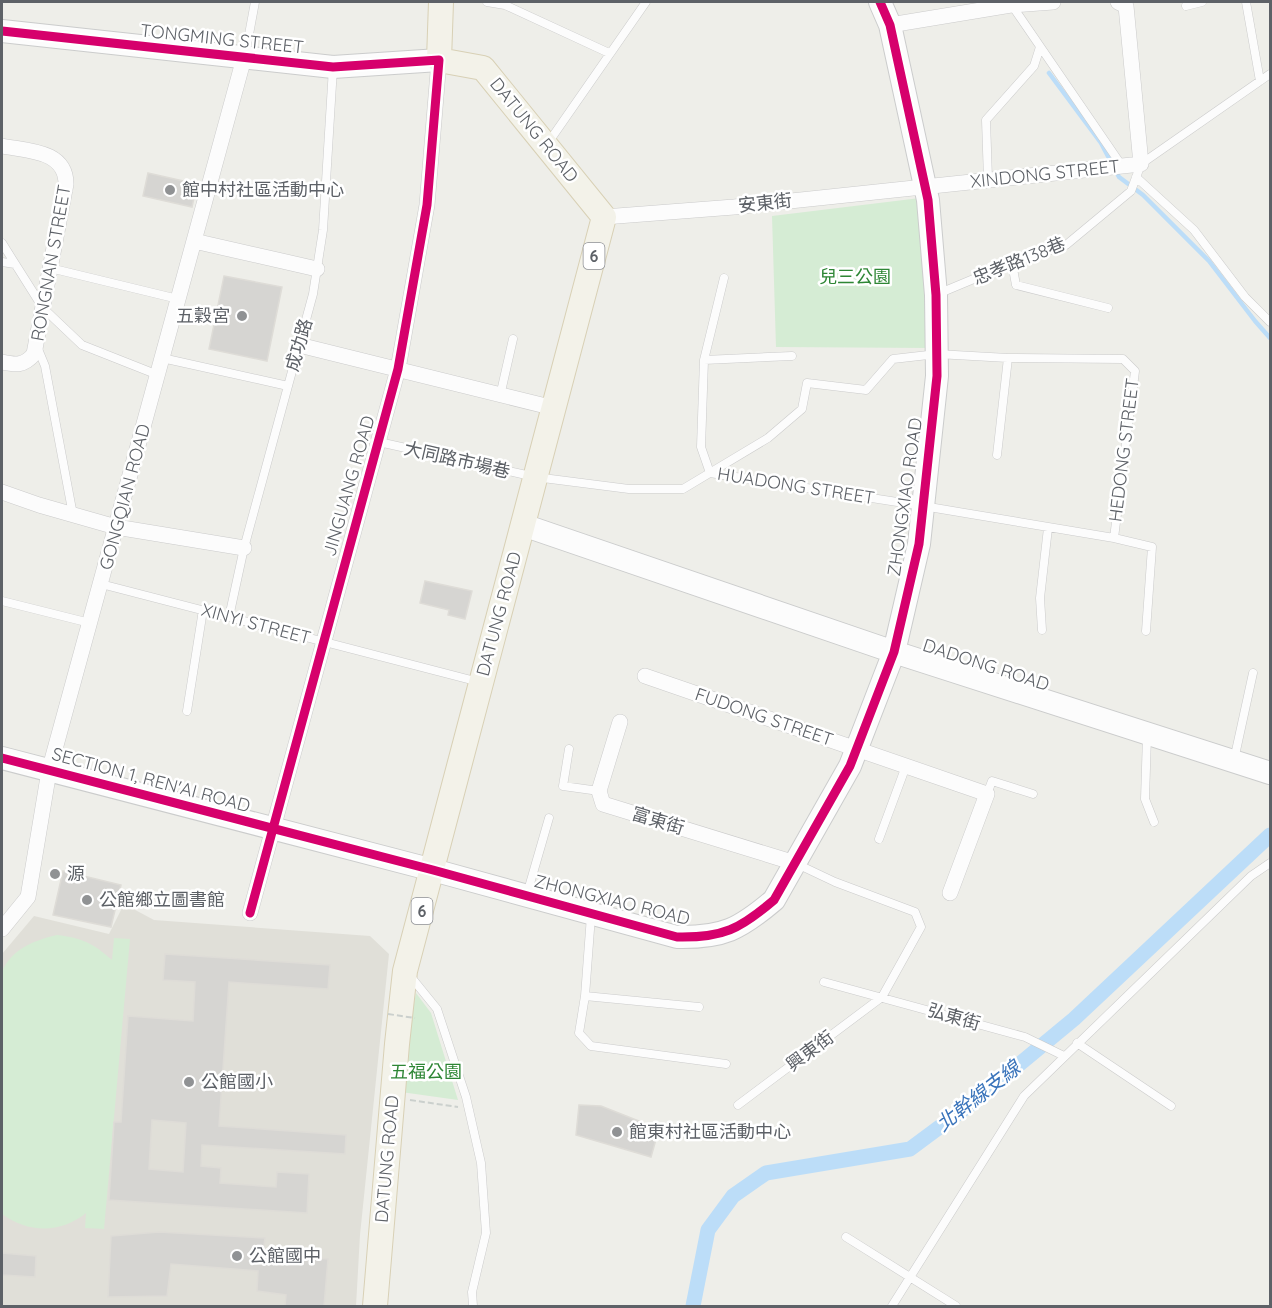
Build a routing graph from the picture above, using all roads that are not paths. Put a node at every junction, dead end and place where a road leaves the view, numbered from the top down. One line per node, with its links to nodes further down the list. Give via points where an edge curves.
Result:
1 (255, 2): 16 (lane)
2 (441, 2): 17 (main road)
3 (487, 2): 15 (lane, via 505,5)
4 (880, 2): 12 (street, ZHONGXIAO ROAD)
5 (1053, 2): 10 (street)
6 (1118, 2): 24 (street, XINDONG STREET, via 1126,6)
7 (1202, 2): 11 (lane)
8 (1245, 2): 20 (lane)
9 (644, 3): 15 (lane)
10 (1011, 3): 12 (street); 14 (lane)
11 (1186, 6)
12 (890, 25): 26 (street, ZHONGXIAO ROAD)
13 (2, 31): 16 (street, TONGMING STREET)
14 (1040, 47): 23 (lane); 25 (lane, via 1034,66 986,120)
15 (609, 53): 21 (lane)
16 (244, 58): 18 (street, TONGMING STREET); 28 (street, GONGQIAN ROAD)
17 (439, 60): 18 (street, TONGMING STREET); 21 (main road, DATUNG ROAD / 6, via 483,68); 50 (street, JINGUANG ROAD, via 427,205)
18 (333, 67): 34 (lane, 成功路)
19 (1270, 74): 20 (lane, 忠孝路138巷)
20 (1260, 81): 24 (lane, 忠孝路138巷)
21 (547, 144): 27 (main road, DATUNG ROAD / 6)
22 (2, 146): 33 (street, RONGNAN STREET, via 42,153 63,168 66,184)
23 (1122, 166): 24 (street, XINDONG STREET); 25 (street, XINDONG STREET)
24 (1139, 170): 31 (lane, 忠孝路138巷, via 1131,190 1066,245); 40 (lane)
25 (988, 179): 26 (street, XINDONG STREET)
26 (926, 186): 27 (street, 安東街); 36 (street, ZHONGXIAO ROAD)
27 (604, 217): 54 (main road, DATUNG ROAD / 6)
28 (194, 241): 34 (street); 37 (street, GONGQIAN ROAD)
29 (2, 243): 32 (lane)
30 (2, 262): 32 (lane)
31 (1012, 263): 36 (lane, 忠孝路138巷); 39 (lane, via 1016,285)
32 (15, 264): 38 (lane)
33 (50, 268): 37 (lane); 38 (street, RONGNAN STREET)
34 (317, 269): 42 (lane, 成功路)
35 (724, 278): 48 (lane, HUADONG STREET)
36 (936, 295): 44 (street, ZHONGXIAO ROAD)
37 (178, 299): 46 (street, GONGQIAN ROAD)
38 (43, 308): 43 (street, RONGNAN STREET); 51 (lane, via 81,345)
39 (1108, 308)
40 (1270, 322)
41 (513, 339): 53 (lane)
42 (299, 345): 50 (street); 52 (lane, 成功路)
43 (36, 346): 49 (street, RONGNAN STREET, via 34,354 21,364); 61 (lane, via 45,366)
44 (938, 354): 47 (lane, HEDONG STREET); 57 (lane, HEDONG STREET, via 893,359 866,390 807,383 802,410 768,438); 60 (street, ZHONGXIAO ROAD)
45 (792, 356): 48 (lane)
46 (162, 358): 51 (street, GONGQIAN ROAD); 52 (lane)
47 (1008, 358): 56 (lane); 65 (lane, HEDONG STREET, via 1123,359 1135,371)
48 (704, 360): 57 (lane, HUADONG STREET, via 701,447)
49 (2, 362)
50 (398, 369): 53 (street); 55 (street, JINGUANG ROAD)
51 (158, 375): 63 (street, GONGQIAN ROAD)
52 (288, 386): 66 (lane, 成功路)
53 (501, 396): 54 (street)
54 (554, 408): 58 (main road, DATUNG ROAD / 6)
55 (378, 442): 58 (lane, 大同路市場巷); 74 (street, JINGUANG ROAD)
56 (996, 455)
57 (710, 473): 58 (lane, 大同路市場巷, via 683,489 629,489); 60 (lane, HUADONG STREET)
58 (535, 477): 62 (main road, DATUNG ROAD / 6)
59 (2, 492): 61 (street)
60 (923, 506): 64 (lane, HEDONG STREET); 75 (street, ZHONGXIAO ROAD, via 919,544)
61 (73, 515): 63 (street)
62 (523, 525): 75 (street, DADONG ROAD); 78 (main road, DATUNG ROAD / 6)
63 (116, 527): 66 (street); 67 (street, GONGQIAN ROAD)
64 (1047, 528): 65 (lane, HEDONG STREET); 72 (lane, via 1040,598)
65 (1114, 538): 73 (lane, via 1152,547)
66 (244, 548): 70 (lane, 成功路)
67 (101, 584): 69 (lane, XINYI STREET); 71 (street, GONGQIAN ROAD)
68 (2, 601): 71 (lane)
69 (203, 610): 70 (lane, XINYI STREET); 79 (lane)
70 (229, 617): 74 (lane, XINYI STREET)
71 (90, 623): 87 (street, GONGQIAN ROAD)
72 (1042, 630)
73 (1146, 631)
74 (322, 642): 78 (lane, XINYI STREET); 94 (street, JINGUANG ROAD)
75 (894, 652): 81 (street, DADONG ROAD); 83 (street, ZHONGXIAO ROAD)
76 (1253, 673): 85 (lane)
77 (645, 676): 83 (street, FUDONG STREET)
78 (480, 683): 98 (main road, DATUNG ROAD / 6)
79 (187, 711)
80 (620, 722): 89 (street)
81 (1147, 735): 85 (street, DADONG ROAD); 93 (lane, via 1144,800)
82 (569, 749): 89 (lane, via 563,786)
83 (857, 749): 86 (street, FUDONG STREET); 97 (street, ZHONGXIAO ROAD)
84 (2, 758): 87 (street, SECTION 1, REN'AI ROAD)
85 (1234, 761): 88 (street, DADONG ROAD)
86 (906, 766): 90 (street, FUDONG STREET); 95 (lane)
87 (49, 771): 94 (street, SECTION 1, REN'AI ROAD); 103 (street, GONGQIAN ROAD, via 28,897)
88 (1270, 773)
89 (599, 791): 97 (street, 富東街, via 603,804)
90 (987, 794): 91 (lane, via 992,781); 99 (street)
91 (1033, 794)
92 (549, 818): 100 (lane)
93 (1154, 822)
94 (272, 829): 98 (street, SECTION 1, REN'AI ROAD); 101 (street, JINGUANG ROAD)
95 (879, 839)
96 (1270, 862): 109 (lane)
97 (795, 863): 102 (street, ZHONGXIAO ROAD, via 774,900 755,917 731,931 704,938 677,938); 107 (lane, via 915,912 921,927)
98 (433, 870): 100 (street, ZHONGXIAO ROAD); 104 (main road, DATUNG ROAD / 6)
99 (950, 893)
100 (526, 896): 102 (street, ZHONGXIAO ROAD)
101 (250, 913)
102 (591, 914): 106 (lane)
103 (2, 929)
104 (405, 971): 116 (main road, DATUNG ROAD / 6); 117 (lane, via 436,1009 481,1163 486,1233 472,1292)
105 (824, 982): 107 (lane, 弘東街)
106 (585, 996): 108 (lane); 111 (lane, via 579,1033 591,1046)
107 (882, 997): 110 (lane, 弘東街, via 1025,1037); 112 (lane, 興東街)
108 (699, 1007)
109 (1077, 1043): 110 (lane); 113 (lane)
110 (1065, 1056): 115 (lane, via 1024,1096)
111 (726, 1064)
112 (738, 1105)
113 (1171, 1106)
114 (846, 1236): 115 (lane)
115 (912, 1278): 118 (lane); 119 (lane)
116 (375, 1306)
117 (473, 1306)
118 (892, 1306)
119 (956, 1306)

